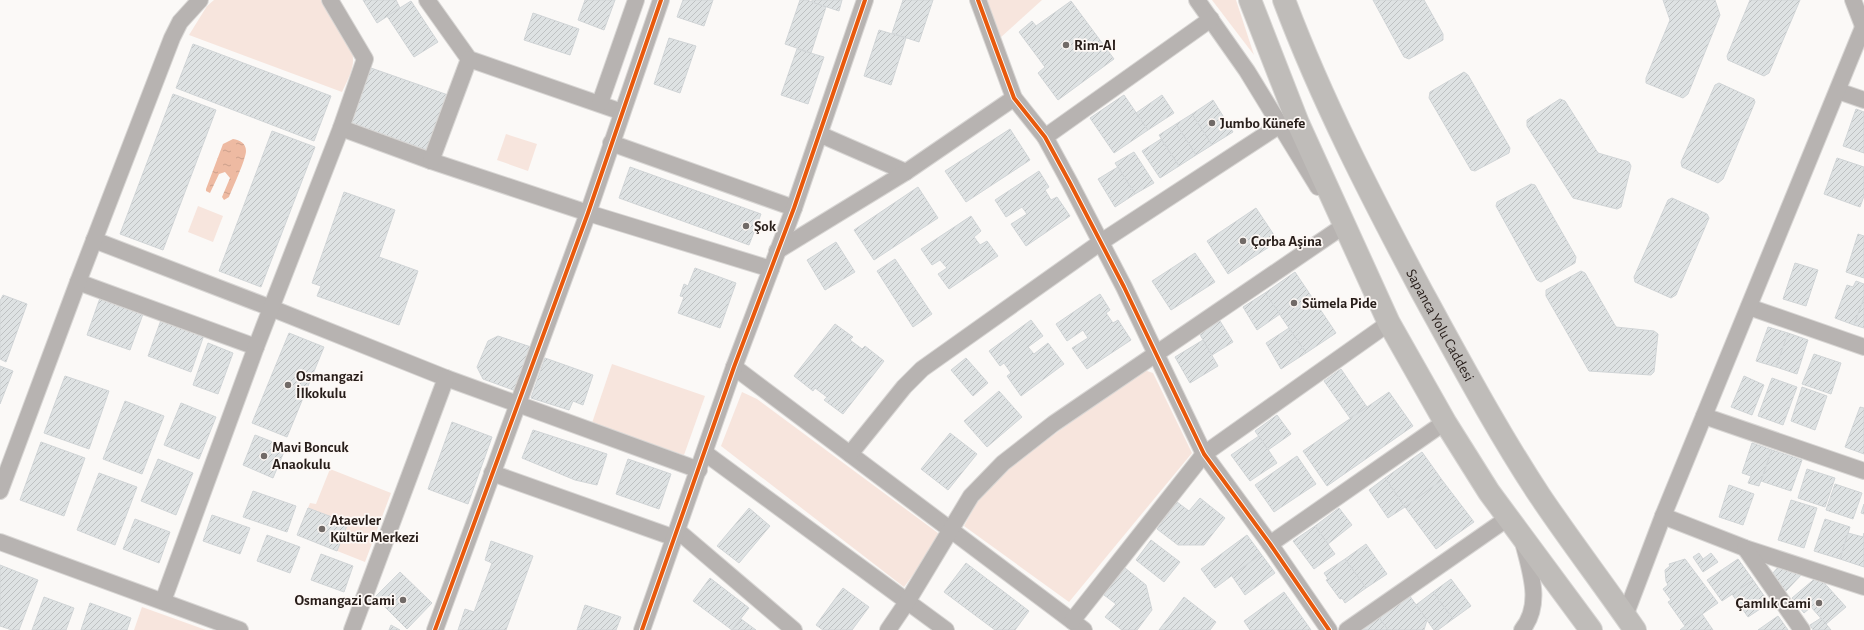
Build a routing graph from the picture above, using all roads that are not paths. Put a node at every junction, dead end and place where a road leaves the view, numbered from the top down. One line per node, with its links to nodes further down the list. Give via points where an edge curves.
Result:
1 (200, 0): 30 (street, via 180,22 172,38)
2 (330, 0): 21 (street, via 365,59)
3 (636, 0): 18 (street)
4 (661, 0): 19 (street)
5 (865, 0): 22 (street)
6 (978, 0): 16 (street)
7 (1197, 0): 12 (street)
8 (1250, 0): 33 (highway, via 1284,91)
9 (1284, 0): 65 (highway, Sapanca Yolu Caddesi, via 1306,59 1342,139 1444,332 1540,496)
10 (1852, 0): 13 (street)
11 (432, 3): 14 (street)
12 (1211, 19): 20 (street, via 1248,71); 23 (street)
13 (1864, 26): 15 (street)
14 (469, 59): 18 (street); 25 (street)
15 (1838, 91): 17 (street); 36 (street)
16 (1014, 98): 23 (street); 26 (street)
17 (1864, 100)
18 (600, 103): 19 (street)
19 (622, 112): 24 (street)
20 (1280, 125): 29 (street); 31 (street)
21 (341, 128): 25 (street); 37 (street)
22 (819, 134): 26 (street); 27 (street)
23 (1045, 137): 31 (street)
24 (611, 143): 27 (street); 28 (street)
25 (431, 161): 28 (street)
26 (906, 172): 32 (street)
27 (794, 208): 32 (street)
28 (588, 213): 34 (street); 44 (street)
29 (1342, 227): 33 (street); 41 (street)
30 (94, 240): 35 (street); 37 (street)
31 (1101, 242): 41 (street); 48 (street, via 922,369 904,387)
32 (777, 251): 34 (street)
33 (1361, 265): 38 (highway)
34 (771, 269): 42 (street)
35 (78, 282): 40 (street); 53 (street)
36 (1749, 307): 39 (street); 45 (street)
37 (271, 308): 40 (street); 43 (street)
38 (1394, 332): 46 (highway); 49 (street)
39 (1864, 347)
40 (256, 348): 63 (street)
41 (1156, 354): 49 (street); 56 (street, via 1053,424 1003,463 971,496)
42 (734, 367): 47 (street); 48 (street)
43 (446, 378): 44 (street); 69 (street)
44 (517, 405): 50 (street); 52 (street)
45 (1704, 416): 51 (street); 54 (street)
46 (1445, 422): 55 (highway); 60 (street)
47 (705, 453): 50 (street); 64 (street)
48 (850, 454): 56 (street)
49 (1204, 454): 60 (street); 66 (street)
50 (699, 470): 57 (street)
51 (1864, 471)
52 (492, 473): 57 (street); 70 (street)
53 (0, 490)
54 (1663, 516): 61 (street); 65 (street)
55 (1508, 518): 58 (highway); 75 (street)
56 (952, 530): 64 (street); 66 (street)
57 (676, 535): 67 (street); 71 (street)
58 (1521, 537): 76 (street, via 1534,589 1533,607 1528,623); 77 (highway)
59 (0, 542): 63 (street)
60 (1270, 544): 74 (street)
61 (1745, 548): 62 (street); 78 (street)
62 (1864, 587)
63 (163, 601): 68 (street)
64 (907, 602): 72 (street); 73 (street)
65 (1630, 623)
66 (1078, 626)
67 (649, 627)
68 (240, 630)
69 (352, 630)
70 (435, 630)
71 (794, 630)
72 (888, 630)
73 (946, 630)
74 (1329, 630)
75 (1347, 630)
76 (1522, 630)
77 (1591, 630)
78 (1802, 630)

